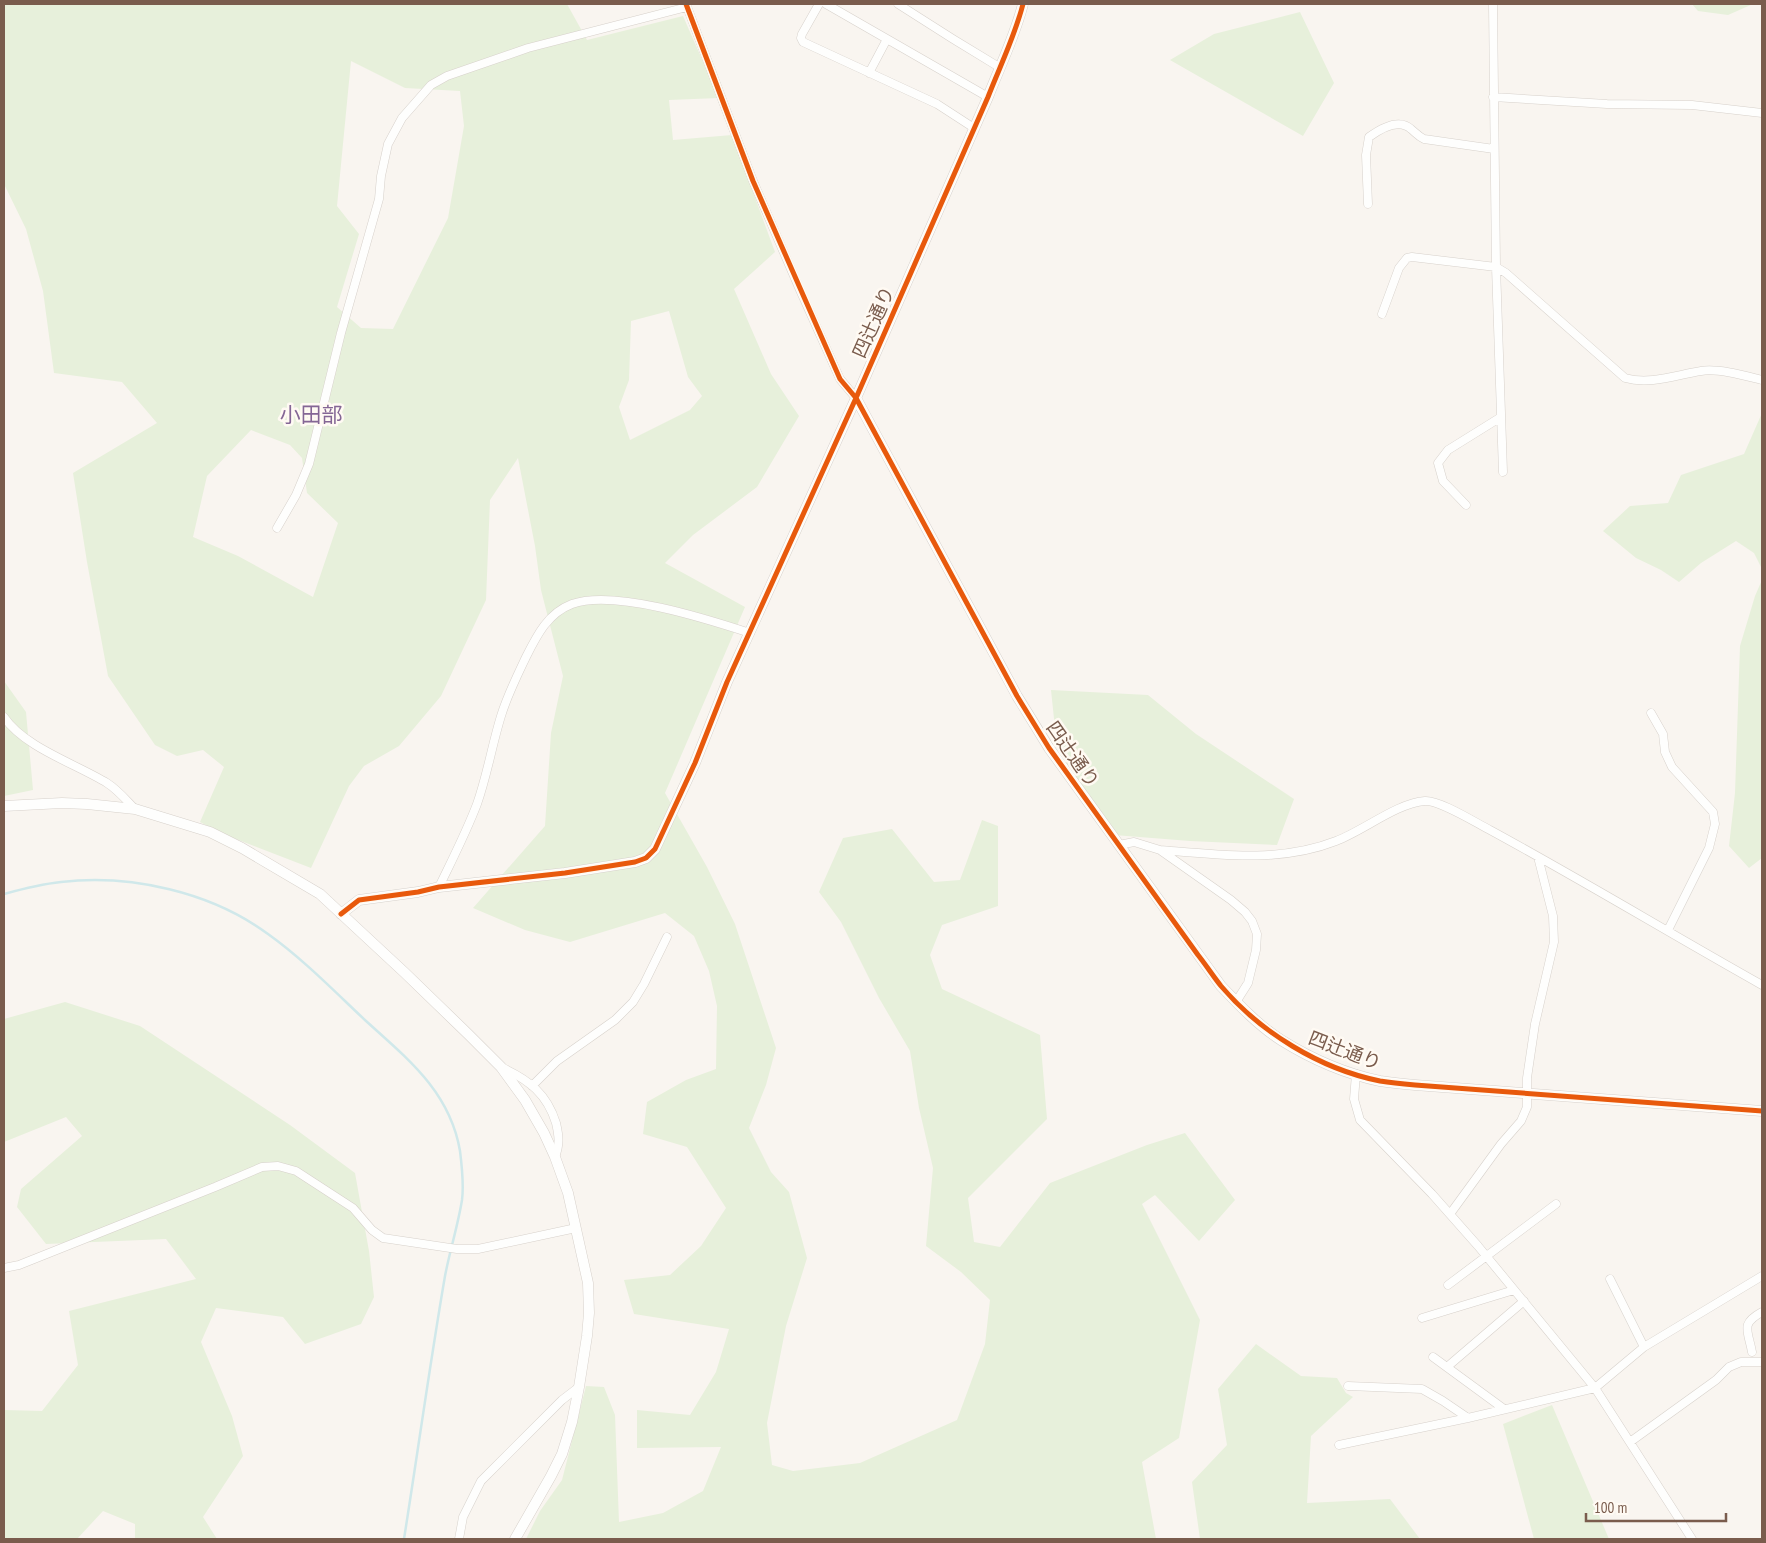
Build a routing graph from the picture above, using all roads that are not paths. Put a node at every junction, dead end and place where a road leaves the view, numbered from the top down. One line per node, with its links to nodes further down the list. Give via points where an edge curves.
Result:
1 (819, 4): 9 (street, via 802,34 803,42)
2 (826, 4): 7 (street)
3 (898, 4): 8 (street)
4 (1023, 4): 8 (street, 四辻通り)
5 (1493, 4): 11 (street)
6 (687, 6): 19 (street, via 792,272 840,379); 23 (street, via 528,48 447,76 431,86 402,118 388,144 379,199 309,464)
7 (887, 39): 9 (street); 10 (street)
8 (999, 67): 10 (street, 四辻通り)
9 (869, 73): 13 (street, via 937,104)
10 (988, 97): 13 (street, 四辻通り)
11 (1493, 97): 12 (street, via 1692,105); 14 (street)
12 (1762, 113)
13 (974, 128): 19 (street, 四辻通り)
14 (1494, 149): 15 (street, via 1424,139 1402,124 1381,128 1369,137 1366,155); 16 (street)
15 (1368, 204)
16 (1496, 266): 17 (street, via 1406,258); 18 (street, via 1625,378 1655,380 1703,370); 20 (street)
17 (1382, 314)
18 (1762, 380)
19 (856, 398): 24 (street); 29 (street, 四辻通り, via 1017,696 1049,748)
20 (1501, 417): 21 (street); 22 (street, via 1448,450 1438,463 1444,481)
21 (1503, 472)
22 (1466, 505)
23 (277, 528)
24 (750, 633): 32 (street, via 666,826 655,849 646,858 565,873); 32 (street, via 652,606 605,599 574,603 558,611 544,624 513,684 478,802)
25 (1651, 713): 34 (street, via 1663,734 1665,752 1672,767 1713,812 1715,824 1709,848)
26 (4, 717): 28 (street, via 13,729 34,743 109,784)
27 (4, 806): 28 (street, via 71,804)
28 (135, 809): 33 (street, via 210,832 242,848 320,894)
29 (1119, 844): 30 (street, via 1134,842); 37 (street, 四辻通り, via 1215,978)
30 (1160, 850): 31 (street, via 1260,856 1317,848 1360,831 1411,804 1426,801 1443,806); 37 (street, via 1231,900 1252,921 1257,934 1256,950 1248,982)
31 (1538, 857): 34 (street); 41 (street, via 1552,916 1554,942 1535,1024)
32 (439, 888): 33 (street, via 359,900)
33 (341, 914): 38 (street)
34 (1668, 930): 36 (street)
35 (667, 937): 40 (street, via 633,1002 610,1024 557,1061)
36 (1762, 985)
37 (1236, 1002): 39 (street, 四辻通り, via 1280,1039)
38 (501, 1067): 40 (street); 43 (street, via 526,1100)
39 (1356, 1074): 41 (street, 四辻通り, via 1415,1085); 45 (street, via 1354,1099 1360,1120)
40 (532, 1086): 43 (street, via 548,1102 554,1118 560,1145)
41 (1527, 1093): 42 (street, 四辻通り); 45 (street, via 1527,1107 1521,1121)
42 (1762, 1110)
43 (555, 1157): 46 (street)
44 (1556, 1204): 47 (street)
45 (1450, 1214): 47 (street)
46 (576, 1228): 48 (street, via 478,1249 383,1238 353,1208 296,1171 278,1166 262,1167 28,1262); 62 (street, via 588,1283 587,1336)
47 (1487, 1256): 51 (street); 52 (street)
48 (4, 1268)
49 (1762, 1276): 56 (street)
50 (1610, 1279): 56 (street)
51 (1448, 1285)
52 (1514, 1290): 53 (street); 55 (street)
53 (1524, 1301): 60 (street); 63 (street)
54 (1762, 1312): 57 (street, via 1748,1322)
55 (1422, 1318)
56 (1644, 1347): 63 (street)
57 (1752, 1352)
58 (1433, 1358): 60 (street)
59 (1762, 1362): 66 (street, via 1741,1362 1729,1367 1716,1380)
60 (1447, 1367): 64 (street)
61 (1348, 1386): 65 (street, via 1422,1389)
62 (580, 1387): 68 (street, via 562,1400 481,1481 463,1517); 69 (street, via 562,1454)
63 (1596, 1388): 64 (street); 66 (street)
64 (1504, 1409): 65 (street)
65 (1468, 1418): 67 (street)
66 (1630, 1442): 70 (street)
67 (1339, 1445)
68 (460, 1539)
69 (515, 1539)
70 (1692, 1539)

